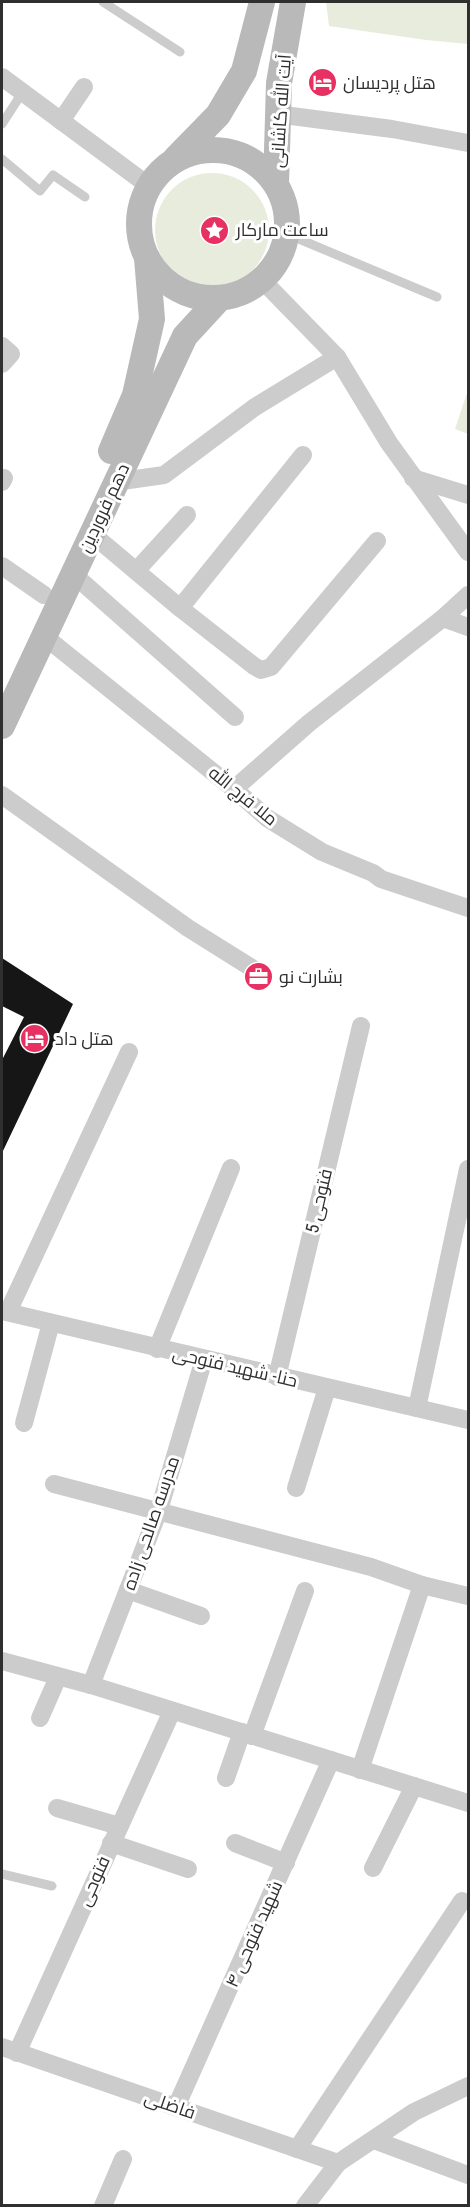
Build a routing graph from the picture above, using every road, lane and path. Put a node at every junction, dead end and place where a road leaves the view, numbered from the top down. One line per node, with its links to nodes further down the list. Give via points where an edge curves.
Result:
1 (104, 2): 4 (lane)
2 (262, 2): 13 (main road, آیت الله کاشانی, via 244,71 218,115)
3 (295, 4): 8 (main road, آیت الله کاشانی)
4 (180, 52)
5 (2, 77): 7 (street)
6 (84, 87): 9 (street)
7 (22, 93): 9 (street); 10 (lane)
8 (276, 114): 11 (street); 14 (main road, آیت الله کاشانی)
9 (61, 122): 15 (street)
10 (2, 124)
11 (468, 143)
12 (2, 159): 16 (lane, via 40,191 53,175)
13 (173, 161): 14 (main road, via 200,151 229,151 255,163); 15 (main road)
14 (276, 184): 17 (main road, via 285,208)
15 (149, 186): 18 (main road, via 140,209 140,234)
16 (85, 197)
17 (286, 234): 19 (main road, via 278,260); 20 (lane)
18 (147, 258): 21 (main road, via 165,281 191,295); 36 (main road, دهم فروردین, via 152,319 135,395)
19 (263, 280): 21 (main road); 23 (street)
20 (437, 297)
21 (220, 298): 27 (main road, دهم فروردین, via 185,336)
22 (2, 346): 24 (street, via 11,354)
23 (338, 357): 26 (street); 27 (street, via 255,407 164,475)
24 (2, 364)
25 (303, 455): 38 (street)
26 (413, 478): 28 (street); 32 (street)
27 (115, 482): 30 (main road, دهم فروردین)
28 (468, 495)
29 (187, 515): 34 (street)
30 (92, 534): 34 (street); 35 (main road, دهم فروردین)
31 (377, 541): 38 (street, via 271,668 261,670 254,666)
32 (468, 552)
33 (2, 566): 36 (street)
34 (136, 571): 38 (street)
35 (73, 574): 41 (main road, دهم فروردین); 43 (street)
36 (44, 595): 42 (main road, دهم فروردین)
37 (468, 595): 39 (street)
38 (180, 608)
39 (443, 618): 40 (street); 45 (street, via 309,723)
40 (468, 627)
41 (44, 636): 44 (main road, دهم فروردین); 45 (street, ملا فرج الله)
42 (2, 685)
43 (235, 717)
44 (2, 726)
45 (234, 789): 47 (street, ملا فرج الله, via 267,818 322,852 381,879)
46 (2, 795): 48 (street, via 188,928)
47 (468, 908)
48 (258, 972)
49 (361, 1026): 57 (street, فتوحی 5)
50 (129, 1052): 53 (street)
51 (231, 1167): 55 (street)
52 (468, 1169): 59 (street)
53 (5, 1312): 54 (street, حنا- شهید فتوحی)
54 (51, 1323): 55 (street, حنا- شهید فتوحی); 61 (street)
55 (157, 1349): 56 (street, حنا- شهید فتوحی)
56 (204, 1359): 57 (street, حنا- شهید فتوحی); 64 (street, مدرسه صالحی زاده)
57 (277, 1377): 58 (street, حنا- شهید فتوحی)
58 (327, 1388): 59 (street, حنا- شهید فتوحی); 63 (street)
59 (417, 1408): 60 (street, حنا- شهید فتوحی)
60 (468, 1420)
61 (24, 1423)
62 (54, 1484): 64 (street)
63 (296, 1488)
64 (159, 1510): 65 (street, via 371,1567); 66 (street, مدرسه صالحی زاده)
65 (422, 1585): 68 (street); 77 (street)
66 (128, 1590): 69 (street); 72 (street, مدرسه صالحی زاده)
67 (306, 1591): 75 (street)
68 (468, 1596)
69 (201, 1616)
70 (2, 1661): 71 (street)
71 (58, 1677): 72 (street); 74 (street)
72 (91, 1685): 73 (street)
73 (172, 1711): 75 (street); 82 (street, فتوحی)
74 (40, 1719)
75 (247, 1734): 76 (street); 78 (street)
76 (331, 1760): 77 (street); 85 (street, شهید فتوحی ۴)
77 (360, 1770): 79 (street)
78 (226, 1778)
79 (414, 1786): 80 (street); 86 (street)
80 (468, 1803)
81 (57, 1808): 82 (street)
82 (119, 1826): 83 (street, فتوحی)
83 (111, 1843): 87 (street); 91 (street, فتوحی)
84 (235, 1843): 85 (street)
85 (285, 1863): 93 (street, شهید فتوحی ۴)
86 (374, 1868)
87 (188, 1869)
88 (2, 1874): 89 (lane)
89 (52, 1886)
90 (462, 1901): 95 (street)
91 (9, 2050): 93 (street, فاضلی)
92 (468, 2086): 94 (street, via 414,2112)
93 (176, 2107): 95 (street, فاضلی)
94 (374, 2140): 97 (street); 98 (street)
95 (297, 2149): 97 (street, فاضلی)
96 (123, 2159): 99 (street)
97 (338, 2163): 100 (street)
98 (468, 2175)
99 (103, 2205)
100 (305, 2205)

